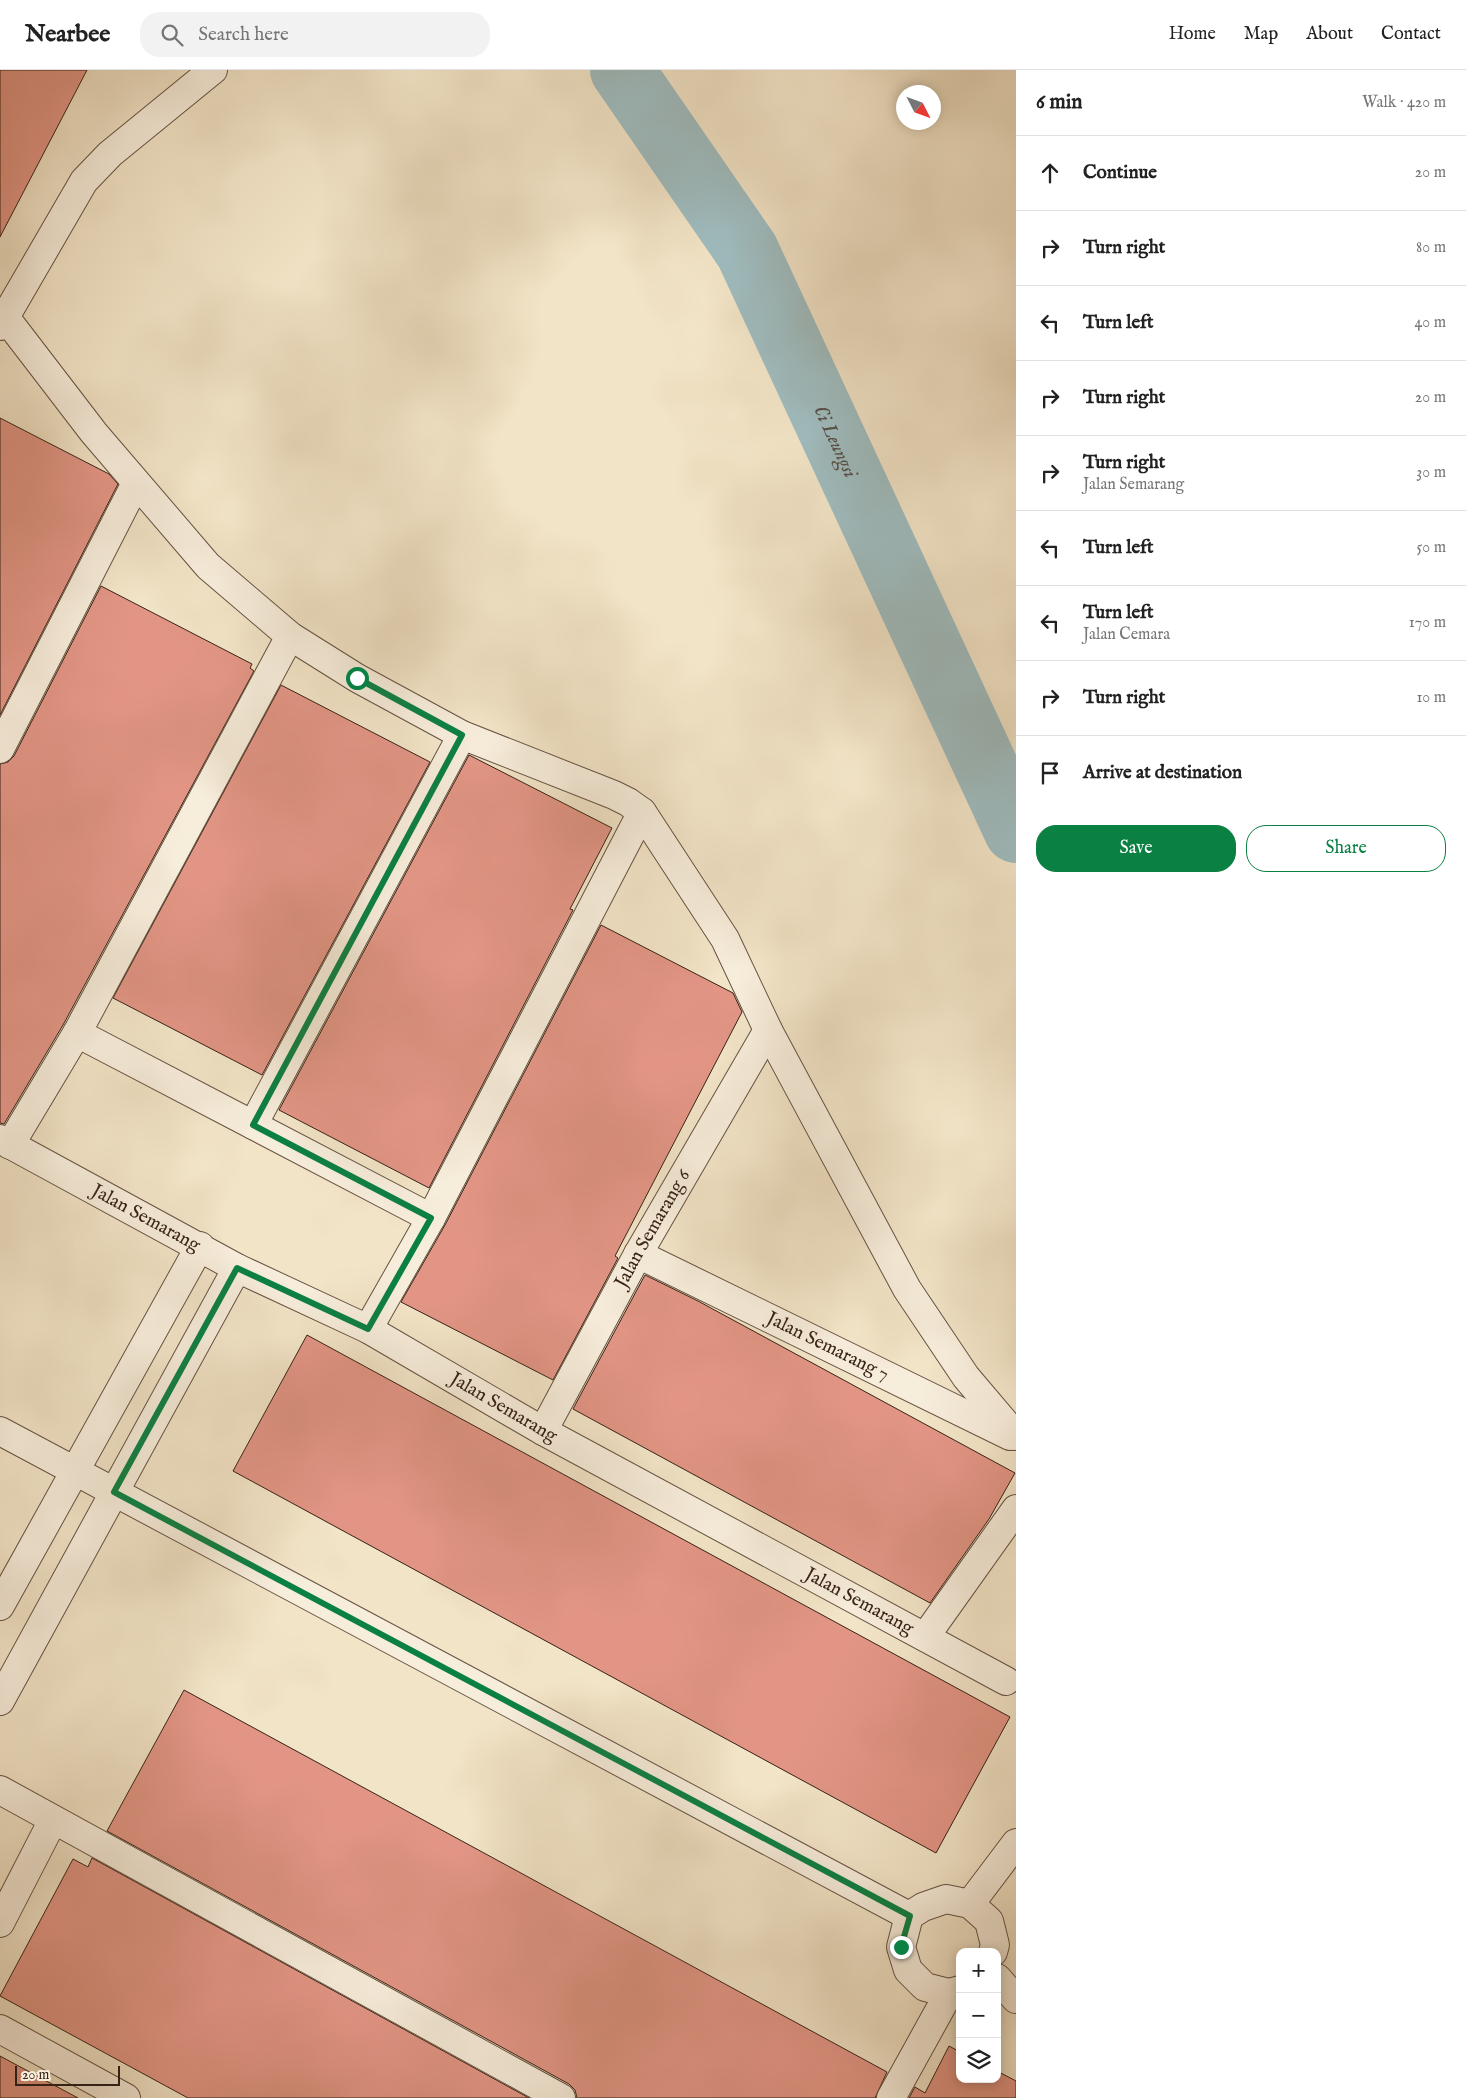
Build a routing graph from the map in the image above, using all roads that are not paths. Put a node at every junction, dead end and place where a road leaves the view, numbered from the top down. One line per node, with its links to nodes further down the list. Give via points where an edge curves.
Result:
1 (213, 70): 2 (street, via 110,154 84,180)
2 (2, 321): 3 (street)
3 (136, 483): 4 (street, via 208,566); 6 (street)
4 (290, 636): 5 (street, via 357,678); 9 (street)
5 (462, 735): 7 (street, via 614,795); 10 (street)
6 (0, 749)
7 (642, 812): 8 (street, via 725,939); 12 (street)
8 (768, 1030): 14 (street, Jalan Semarang 6); 19 (street, via 907,1289 966,1376)
9 (77, 1033): 10 (street); 11 (street)
10 (253, 1125): 12 (street)
11 (5, 1142): 13 (street, Jalan Semarang)
12 (431, 1218): 16 (street)
13 (200, 1246): 15 (street, Jalan Semarang); 20 (street)
14 (638, 1254): 18 (street, Jalan Semarang 6); 19 (street, Jalan Semarang 7)
15 (237, 1268): 16 (street, Jalan Semarang); 21 (street)
16 (368, 1329): 18 (street, Jalan Semarang)
17 (0, 1431): 20 (street)
18 (543, 1431): 24 (street, Jalan Semarang)
19 (1016, 1438)
20 (76, 1472): 21 (street); 23 (street)
21 (114, 1492): 26 (street); 31 (street)
22 (1016, 1509): 24 (street)
23 (0, 1606)
24 (925, 1637): 25 (street, Jalan Semarang)
25 (1006, 1681)
26 (0, 1701)
27 (0, 1790): 28 (street)
28 (53, 1820): 32 (street); 39 (street)
29 (1016, 1843): 30 (street)
30 (970, 1904): 31 (street, via 946,1899 923,1906); 33 (street, via 988,1921)
31 (910, 1916): 35 (street, via 901,1947 908,1970 925,1987)
32 (0, 1923)
33 (994, 1948)
34 (1001, 1982): 36 (street)
35 (954, 1991): 40 (street)
36 (1016, 1999)
37 (0, 2029): 38 (street)
38 (126, 2098)
39 (561, 2098)
40 (891, 2098)

